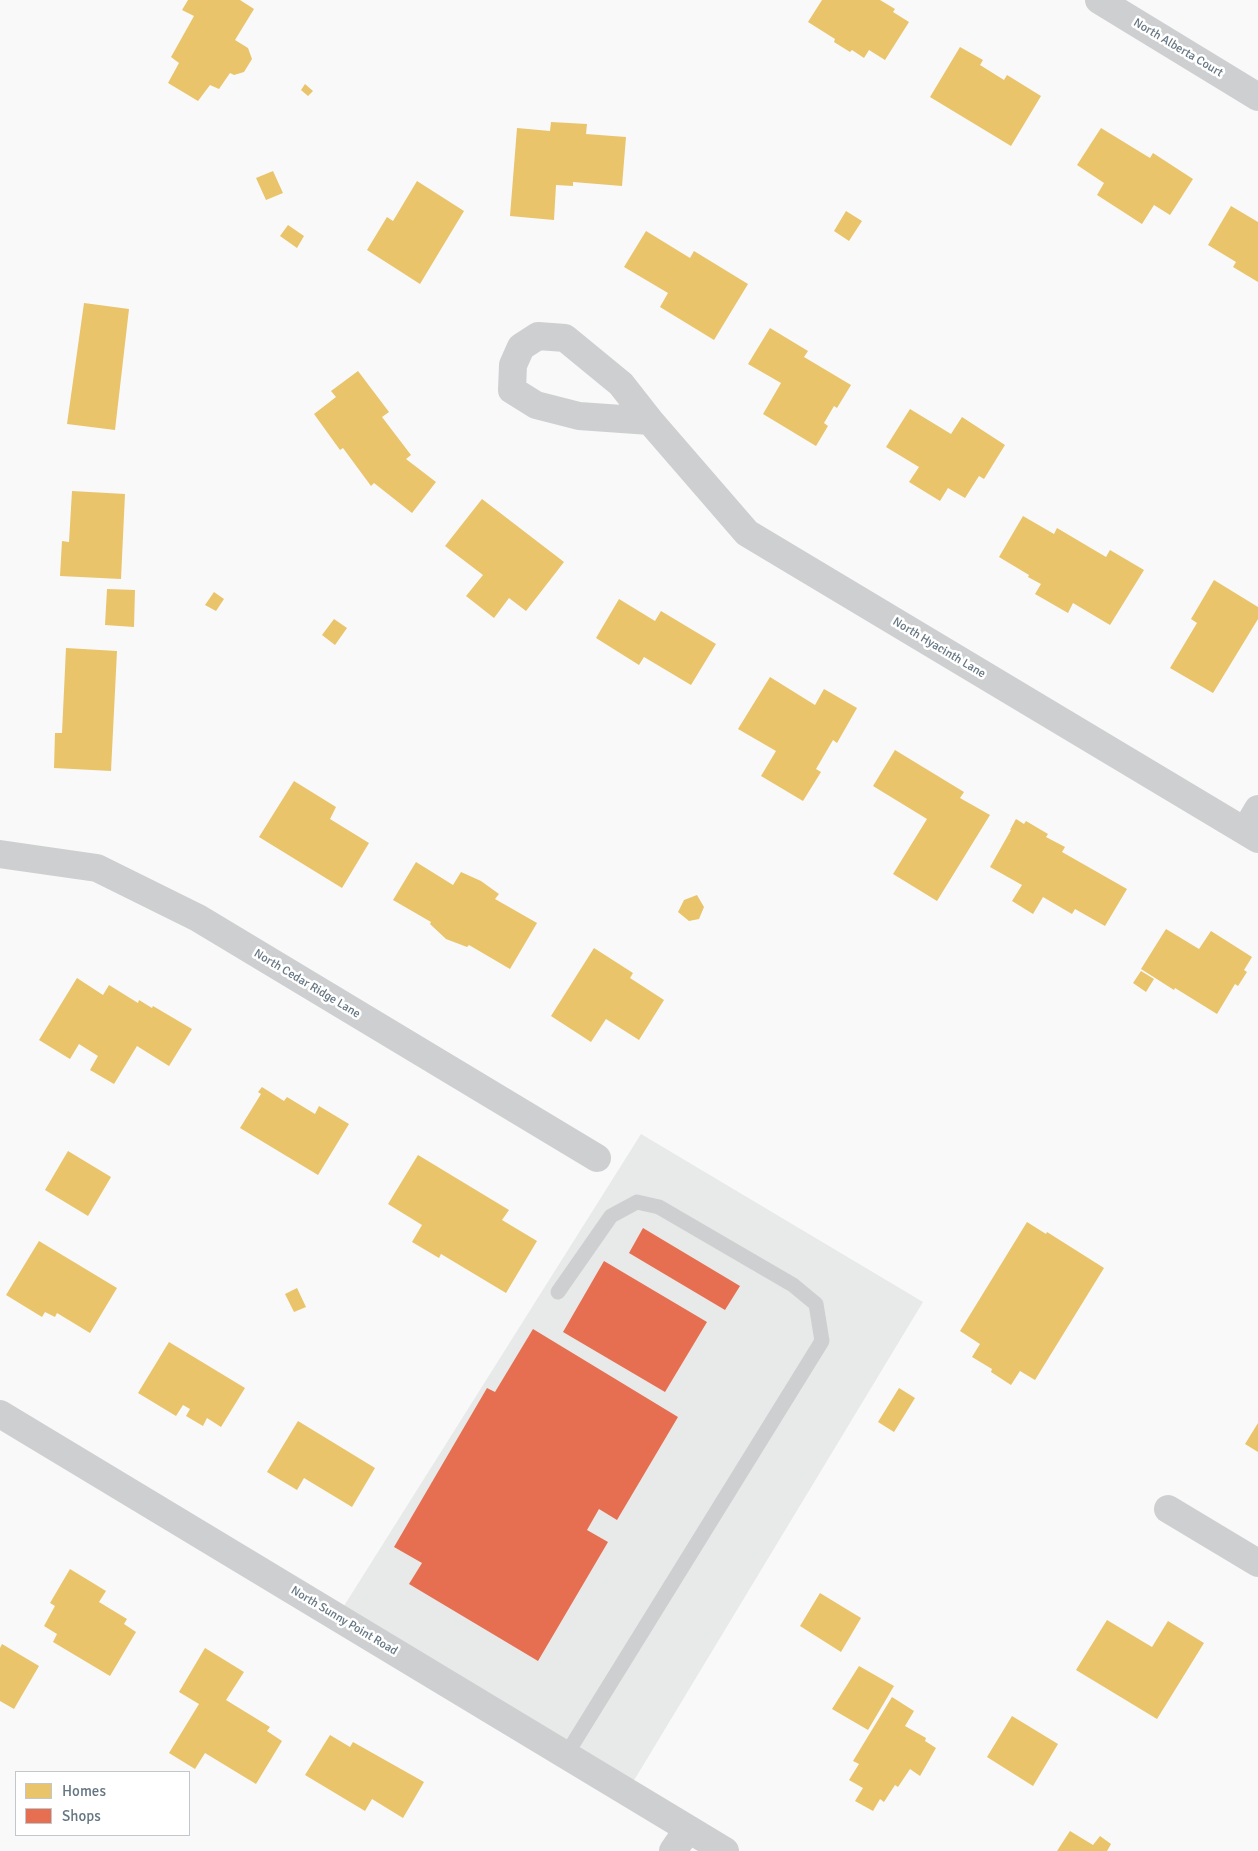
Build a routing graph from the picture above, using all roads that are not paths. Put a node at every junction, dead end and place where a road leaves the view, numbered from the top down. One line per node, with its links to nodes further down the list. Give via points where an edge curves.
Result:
1 (1098, 0): 2 (street, North Alberta Court)
2 (1258, 96)
3 (650, 421): 3 (street, North Hyacinth Lane, via 621,384 565,338 538,336 521,347 513,365 512,390 536,405 579,416); 4 (street, North Hyacinth Lane, via 747,533)
4 (1254, 826)
5 (0, 854): 6 (street, North Cedar Ridge Lane, via 97,868 198,918)
6 (597, 1158)
7 (558, 1292): 11 (lane, via 611,1216 637,1202 659,1207 793,1286 816,1304 822,1341)
8 (0, 1414): 11 (street, North Sunny Point Road)
9 (1168, 1509): 10 (street)
10 (1258, 1563)
11 (566, 1755): 12 (street, North Sunny Point Road)
12 (688, 1829): 13 (street); 14 (street, North Sunny Point Road)
13 (673, 1851)
14 (724, 1851)

